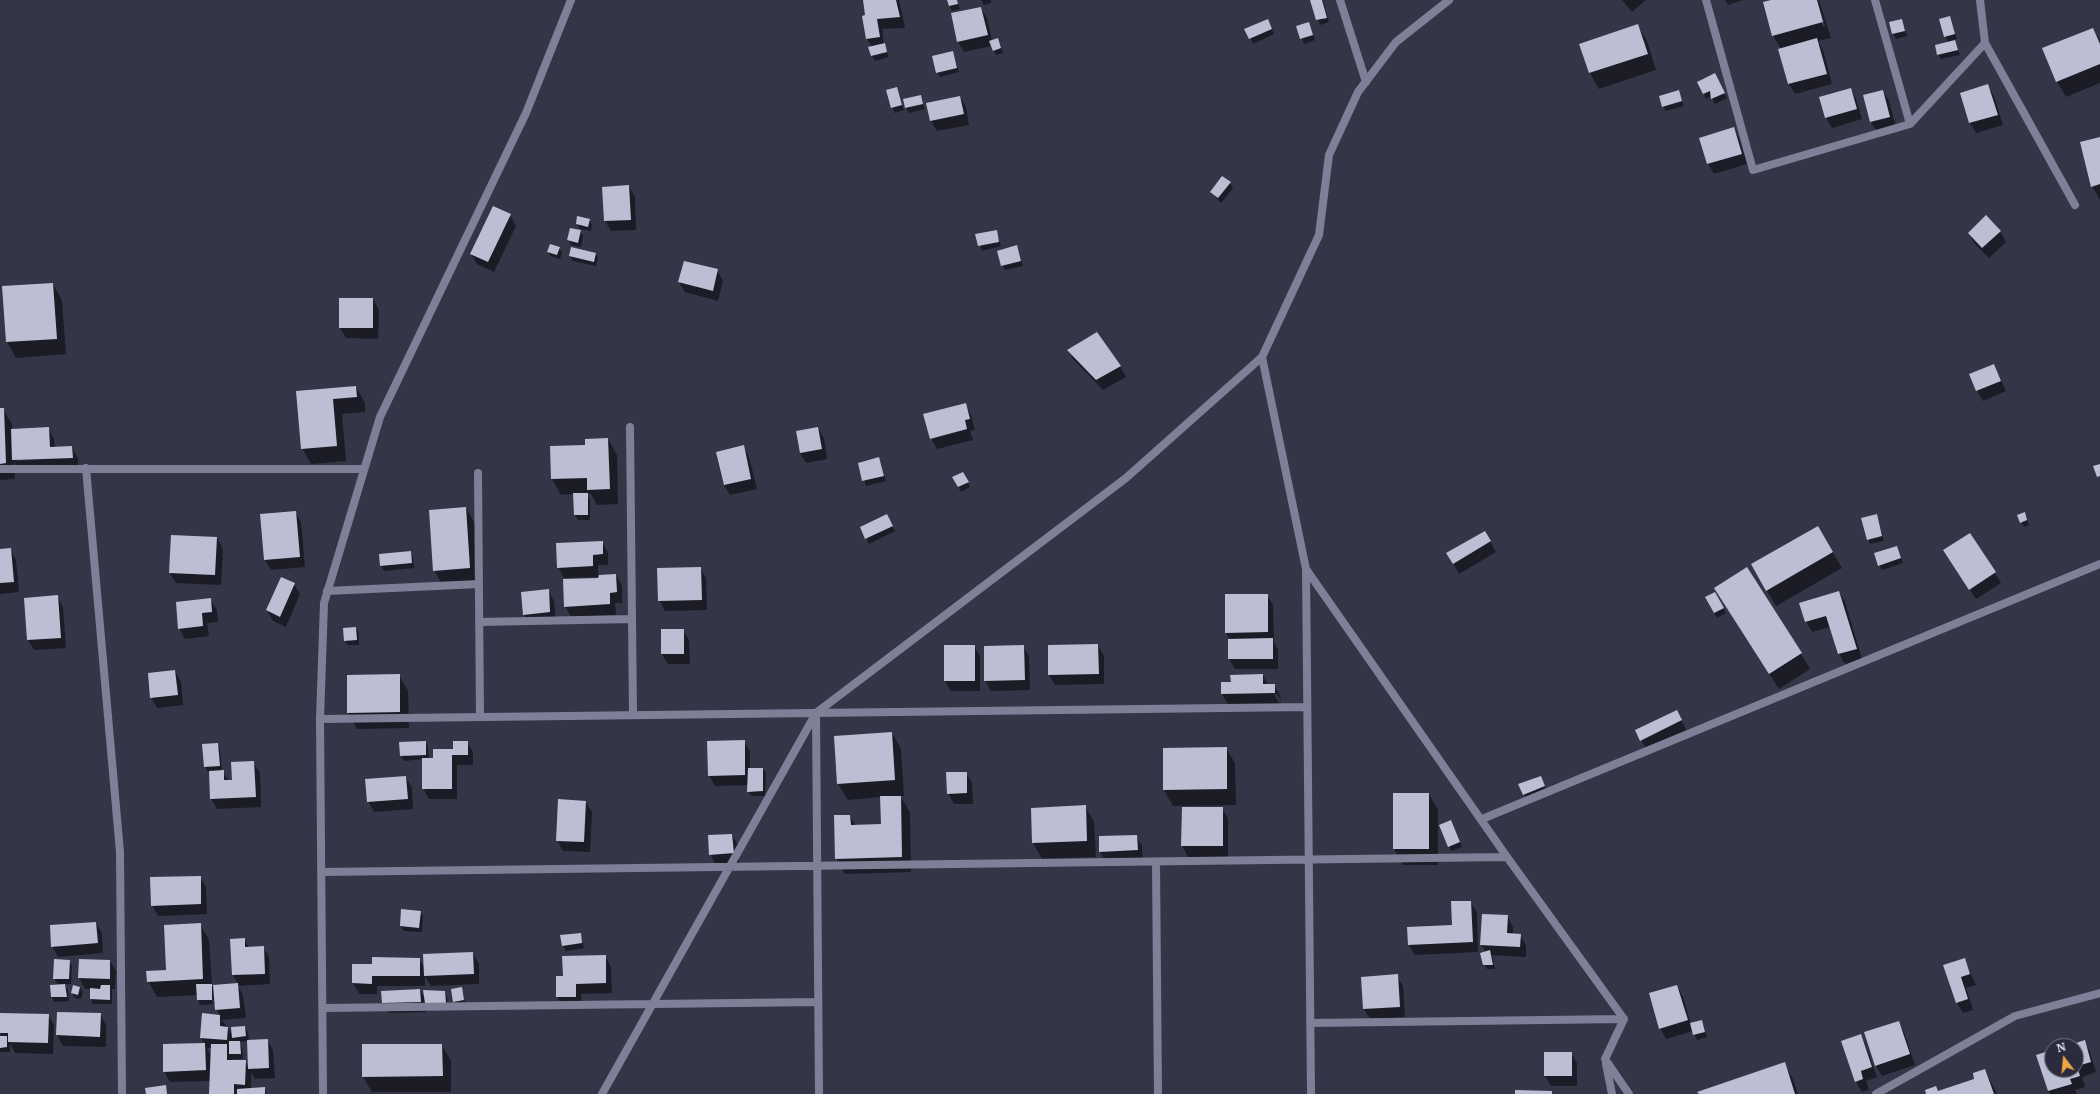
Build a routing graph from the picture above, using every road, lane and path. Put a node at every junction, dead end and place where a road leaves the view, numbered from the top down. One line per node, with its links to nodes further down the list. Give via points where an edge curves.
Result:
1 (571, 0): 15 (street, via 526,113 380,417)
2 (1340, 0): 8 (street)
3 (1449, 0): 8 (street, via 1396,42)
4 (1706, 0): 9 (street, via 1753,170)
5 (1875, 0): 9 (street)
6 (1980, 0): 7 (street)
7 (1984, 43): 9 (street); 10 (street)
8 (1366, 82): 11 (street, via 1358,92 1330,156 1319,235)
9 (1910, 124)
10 (2075, 205)
11 (1262, 357): 18 (street); 24 (street, via 1126,478)
12 (630, 427): 21 (street)
13 (86, 468): 14 (street); 15 (street); 42 (street, via 120,852)
14 (0, 469)
15 (363, 469): 20 (street)
16 (478, 473): 19 (street)
17 (2100, 564): 28 (street)
18 (1306, 569): 23 (street); 28 (street)
19 (479, 584): 20 (street); 22 (street)
20 (327, 591): 27 (street, via 324,603)
21 (632, 619): 22 (street); 25 (street)
22 (479, 622): 26 (street)
23 (1307, 707): 24 (street); 30 (street)
24 (816, 713): 25 (street); 32 (street); 33 (street)
25 (633, 715): 26 (street)
26 (480, 717): 27 (street)
27 (320, 719): 34 (street)
28 (1482, 819): 29 (street)
29 (1507, 857): 30 (street); 39 (street)
30 (1308, 860): 31 (street); 40 (street)
31 (1156, 862): 32 (street); 46 (street)
32 (817, 866): 33 (street); 36 (street)
33 (728, 867): 34 (street); 37 (street)
34 (321, 872): 38 (street)
35 (2100, 993): 50 (street, via 2015,1016)
36 (818, 1002): 37 (street); 45 (street)
37 (652, 1004): 38 (street); 44 (street)
38 (322, 1008): 43 (street)
39 (1624, 1019): 40 (street); 41 (street)
40 (1310, 1022): 47 (street)
41 (1605, 1059): 48 (street); 49 (street)
42 (122, 1094)
43 (323, 1094)
44 (602, 1094)
45 (819, 1094)
46 (1158, 1094)
47 (1311, 1094)
48 (1612, 1094)
49 (1629, 1094)
50 (1876, 1094)

